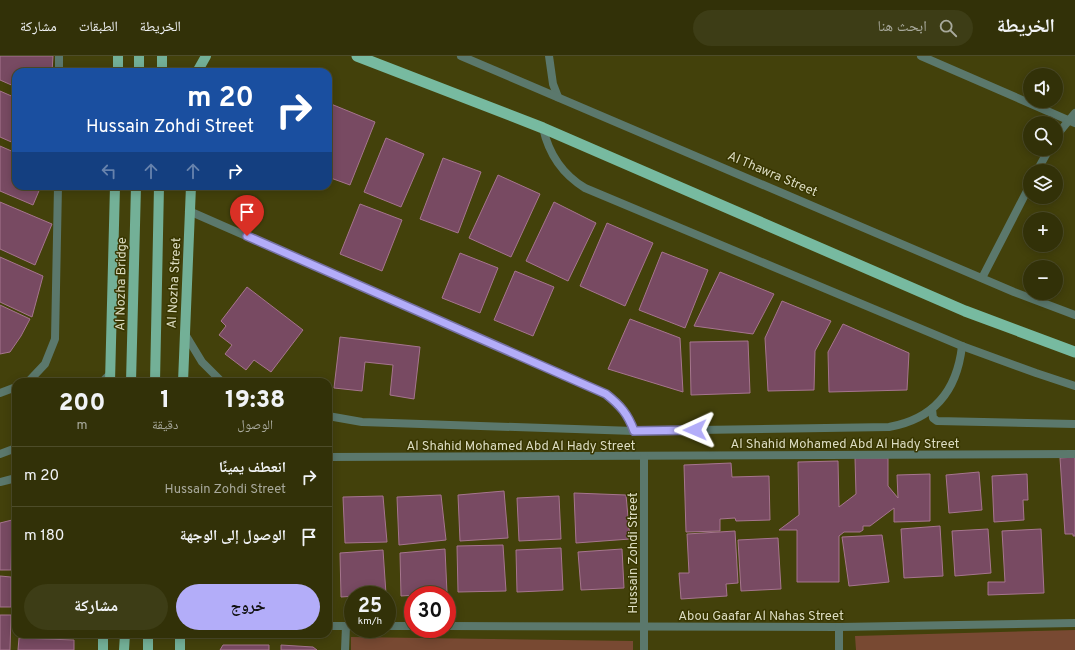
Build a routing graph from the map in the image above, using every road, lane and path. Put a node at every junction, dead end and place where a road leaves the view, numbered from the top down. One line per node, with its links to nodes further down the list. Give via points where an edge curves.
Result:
1 (59, 56): 10 (street)
2 (118, 56): 11 (main road)
3 (139, 56): 12 (main road)
4 (162, 56): 13 (main road)
5 (206, 56): 14 (main road)
6 (357, 56): 18 (highway)
7 (549, 56): 15 (street)
8 (921, 56): 17 (street)
9 (465, 57): 15 (street, Al Thawra Street)
10 (59, 68)
11 (118, 68)
12 (139, 68)
13 (162, 68)
14 (199, 68)
15 (558, 97): 27 (street, Al Thawra Street)
16 (1075, 113): 17 (street)
17 (1072, 122): 19 (street)
18 (543, 128): 30 (street, via 554,159 568,176 585,188); 31 (highway, via 965,311)
19 (1063, 130)
20 (58, 190): 32 (street, via 55,339 45,364)
21 (115, 190): 33 (main road)
22 (136, 190): 34 (main road, Al Nozha Bridge)
23 (159, 190): 35 (main road)
24 (190, 190): 26 (main road, Al Nozha Street)
25 (1023, 198): 27 (street)
26 (190, 211): 29 (main road, Al Nozha Street); 44 (street, via 606,394 628,416)
27 (982, 278): 28 (street, Al Thawra Street)
28 (1075, 315)
29 (184, 333): 36 (main road, Al Nozha Street); 37 (street, via 202,362)
30 (962, 346): 38 (street); 41 (street, Al Shahid Mohamed Abd Al Hady Street, via 954,382)
31 (1075, 352)
32 (32, 378)
33 (110, 378)
34 (131, 378)
35 (155, 378)
36 (183, 378)
37 (218, 378)
38 (1075, 386)
39 (12, 388): 40 (street)
40 (0, 393)
41 (932, 409): 43 (street, via 933,418 937,421); 44 (street, Al Shahid Mohamed Abd Al Hady Street, via 912,421 889,427)
42 (332, 417): 44 (street, Al Shahid Mohamed Abd Al Hady Street, via 362,422)
43 (1075, 424)
44 (634, 431)
45 (12, 450): 46 (street)
46 (0, 454)
47 (1075, 454): 48 (street, Al Shahid Mohamed Abd Al Hady Street)
48 (644, 456): 49 (street, Al Shahid Mohamed Abd Al Hady Street); 57 (street, Hussain Zohdi Street)
49 (332, 457)
50 (12, 479): 51 (street)
51 (0, 482)
52 (1075, 623): 56 (street, Abou Gaafar Al Nahas Street)
53 (332, 626): 54 (street)
54 (344, 626)
55 (456, 626): 57 (street, Abou Gaafar Al Nahas Street)
56 (839, 627): 57 (street, Abou Gaafar Al Nahas Street); 69 (street)
57 (644, 628): 68 (street, Hussain Zohdi Street)
58 (103, 638): 63 (main road)
59 (124, 638): 64 (main road)
60 (148, 638): 65 (main road)
61 (180, 638): 66 (main road)
62 (348, 638): 67 (street)
63 (103, 650)
64 (124, 650)
65 (148, 650)
66 (180, 650)
67 (345, 650)
68 (644, 650)
69 (839, 650)

